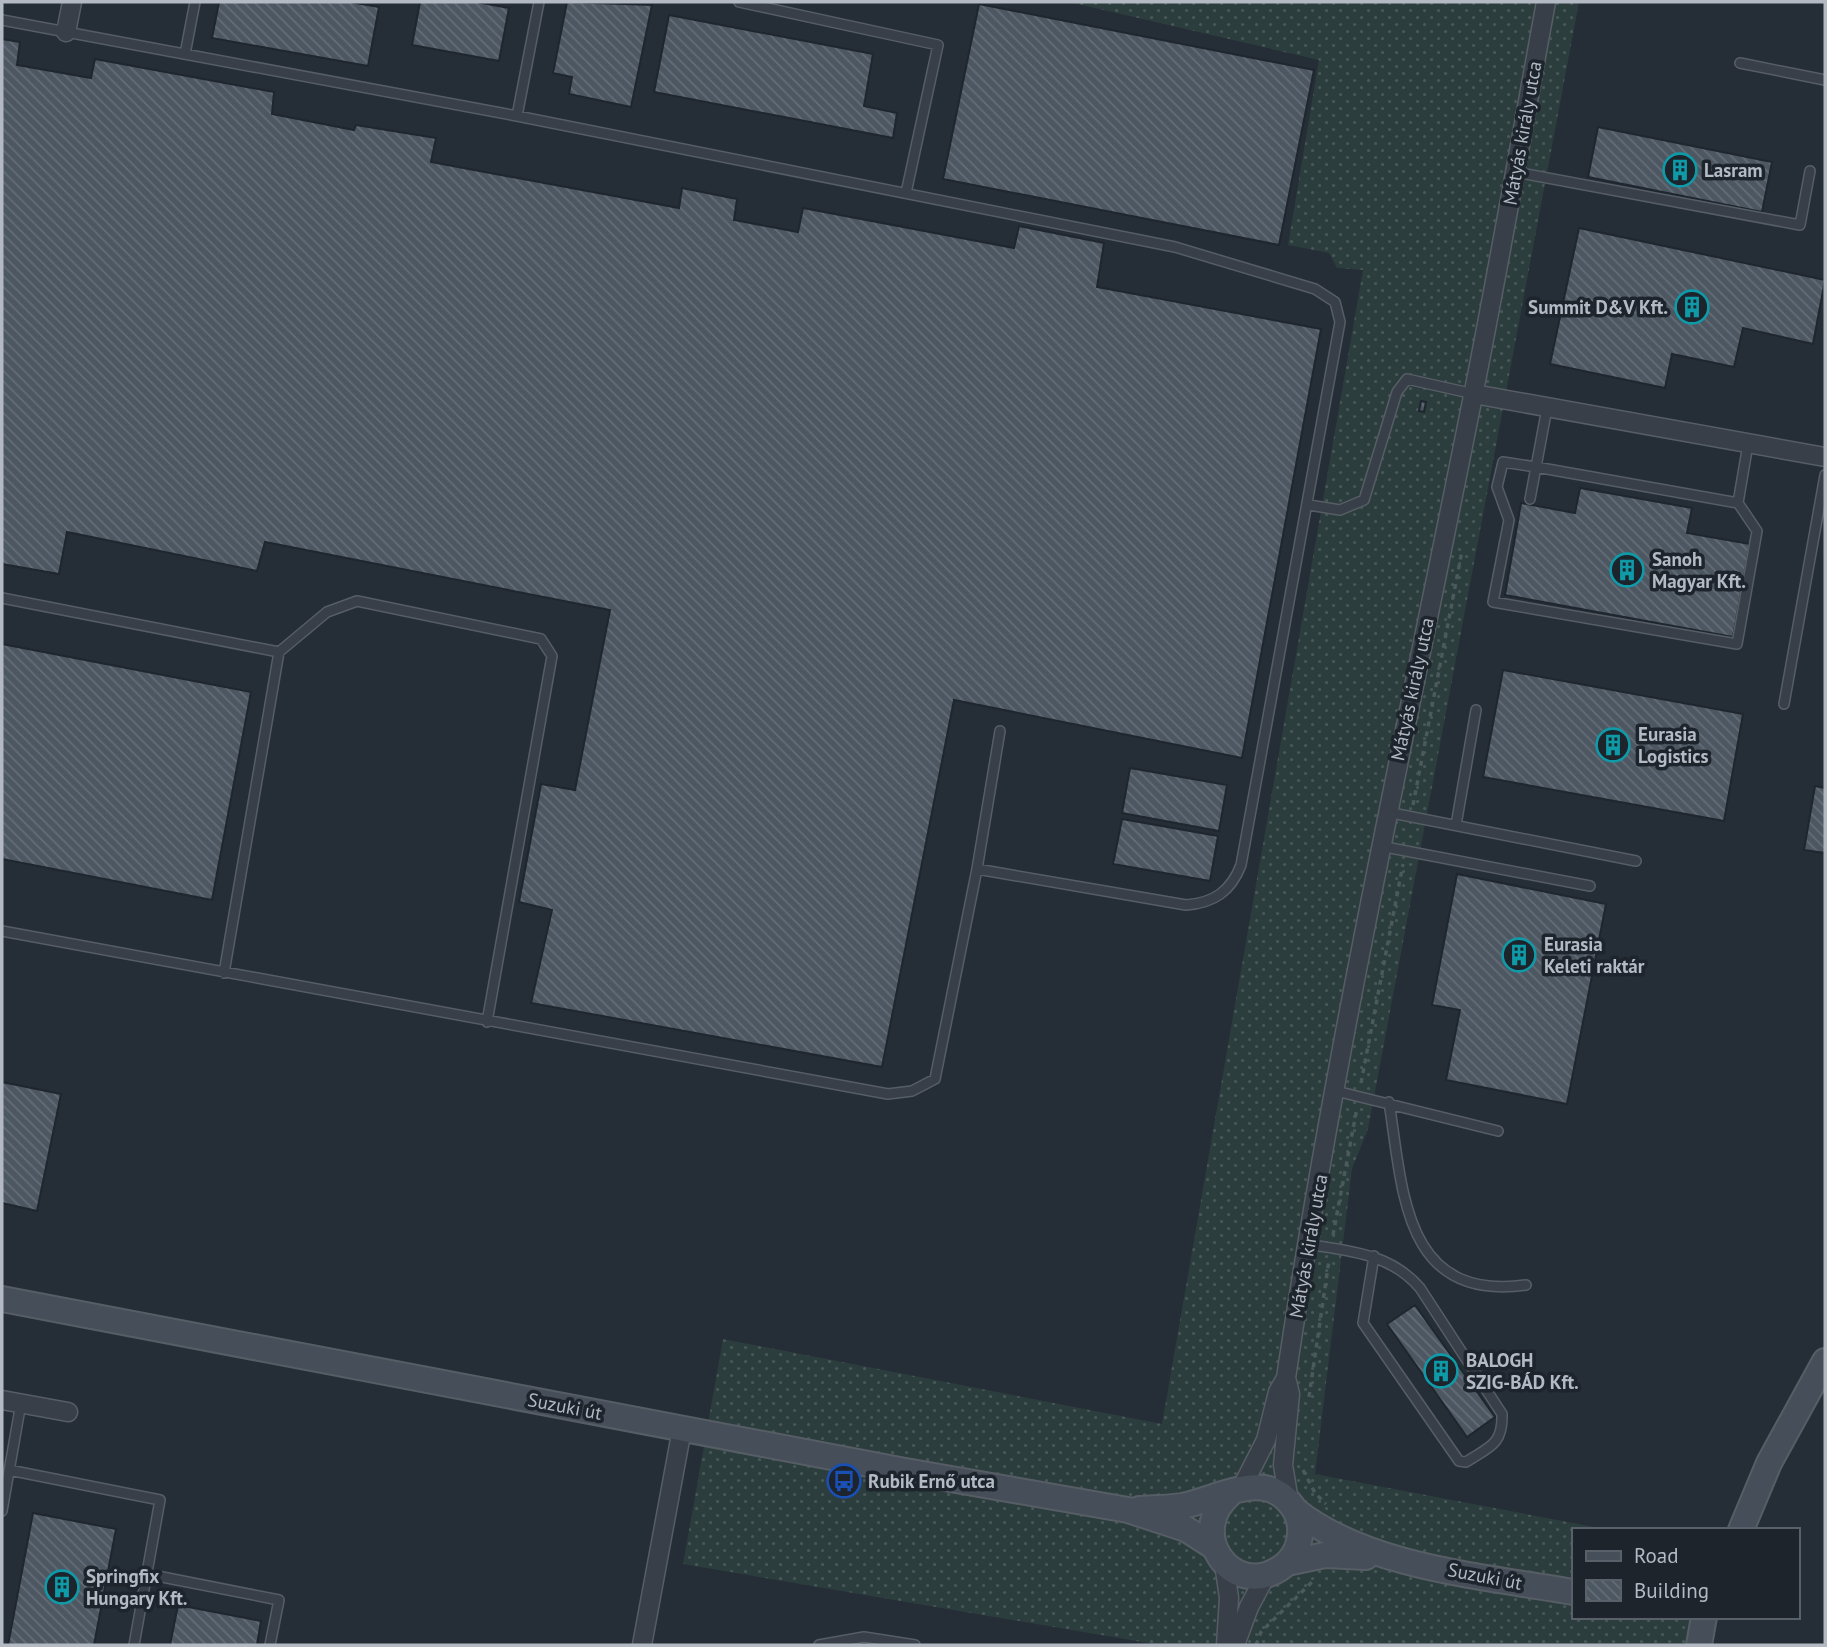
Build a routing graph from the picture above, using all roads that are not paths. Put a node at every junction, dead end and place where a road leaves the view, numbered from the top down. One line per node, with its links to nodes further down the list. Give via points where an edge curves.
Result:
1 (72, 2): 7 (street)
2 (195, 2): 8 (lane)
3 (539, 2): 11 (lane)
4 (739, 2): 14 (lane, via 938,44)
5 (1546, 2): 13 (street, Mátyás király utca)
6 (2, 20): 7 (lane)
7 (66, 32): 8 (lane)
8 (185, 54): 11 (lane)
9 (1741, 63): 10 (lane)
10 (1825, 79)
11 (517, 116): 14 (lane)
12 (1810, 171): 13 (lane, via 1800,225)
13 (1515, 172): 15 (street, Mátyás király utca)
14 (906, 193): 23 (lane, via 1175,247 1326,295 1335,302 1340,322)
15 (1474, 394): 16 (street); 23 (lane, via 1407,379 1396,392 1364,500 1340,510); 29 (street, Mátyás király utca)
16 (1547, 408): 17 (street); 19 (lane)
17 (1748, 443): 18 (street); 22 (lane)
18 (1825, 457)
19 (1536, 467): 21 (lane); 22 (lane); 22 (lane, via 1503,462 1497,487 1509,520 1493,602 1737,644 1757,531)
20 (1825, 475): 26 (lane)
21 (1530, 499)
22 (1738, 503)
23 (1309, 505): 33 (lane, via 1241,865 1228,888 1210,901 1186,905)
24 (2, 598): 25 (lane)
25 (279, 652): 36 (lane); 37 (lane, via 327,612 357,601 541,639 552,656)
26 (1784, 705)
27 (1476, 710): 30 (lane)
28 (1000, 731): 33 (lane)
29 (1386, 811): 30 (lane); 31 (street, Mátyás király utca)
30 (1456, 825): 32 (lane)
31 (1380, 846): 34 (lane); 38 (street, Mátyás király utca)
32 (1636, 861)
33 (977, 869): 37 (lane, via 935,1079 912,1091 888,1094)
34 (1590, 886)
35 (2, 931): 36 (lane)
36 (224, 972): 37 (lane)
37 (488, 1022)
38 (1336, 1091): 39 (lane); 41 (street, Mátyás király utca)
39 (1389, 1102): 40 (lane); 43 (lane, via 1404,1200 1425,1252 1447,1272 1476,1284)
40 (1498, 1131)
41 (1306, 1244): 42 (lane); 46 (street, Mátyás király utca)
42 (1374, 1256): 42 (lane, via 1398,1268 1420,1288 1502,1414 1503,1433 1466,1462 1459,1461 1363,1323)
43 (1526, 1285)
44 (2, 1299): 50 (main road, Suzuki út)
45 (1825, 1361): 56 (main road, via 1769,1463)
46 (1286, 1378): 52 (street, Mátyás király utca, via 1257,1463); 53 (street, Mátyás király utca, via 1290,1394 1283,1465)
47 (2, 1400): 48 (street)
48 (21, 1403): 49 (street); 51 (lane)
49 (68, 1412)
50 (682, 1429): 54 (main road, Suzuki út); 66 (street)
51 (9, 1470): 55 (lane); 60 (lane, via 160,1500)
52 (1236, 1492): 53 (main road, via 1264,1487); 54 (main road, via 1181,1506); 57 (main road, via 1219,1505 1212,1519)
53 (1292, 1506): 58 (main road, via 1335,1538); 59 (main road, via 1300,1539)
54 (1128, 1510): 57 (main road, via 1186,1529)
55 (2, 1511)
56 (1742, 1528)
57 (1219, 1555): 59 (main road, via 1243,1574); 69 (street, via 1229,1598)
58 (1397, 1559): 59 (main road, via 1329,1556); 61 (main road, Suzuki út)
59 (1277, 1569): 70 (street, via 1249,1607)
60 (147, 1574): 64 (lane); 65 (lane, via 279,1600)
61 (1572, 1592)
62 (1704, 1619): 71 (main road)
63 (834, 1644): 67 (lane); 68 (lane, via 864,1637)
64 (134, 1645)
65 (270, 1645)
66 (642, 1645)
67 (819, 1645)
68 (915, 1645)
69 (1226, 1645)
70 (1235, 1645)
71 (1699, 1645)

